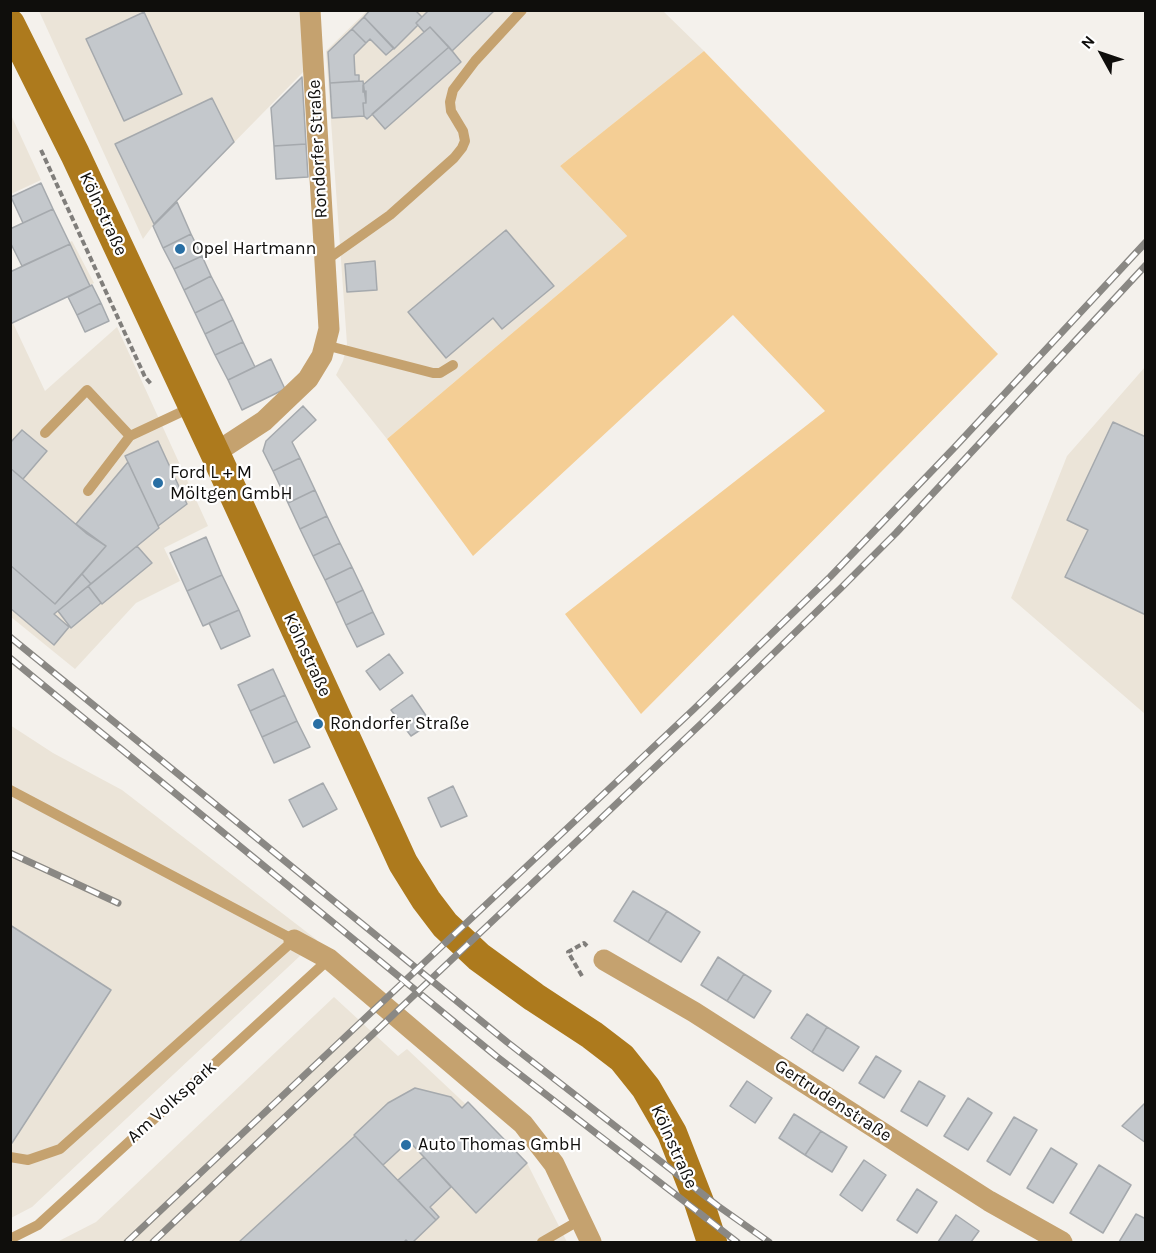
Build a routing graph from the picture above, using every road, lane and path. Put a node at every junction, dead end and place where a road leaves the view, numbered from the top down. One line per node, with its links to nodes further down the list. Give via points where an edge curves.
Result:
1 (310, 10): 4 (street, Rondorfer Straße)
2 (522, 10): 4 (lane, via 453,90 451,111 464,131 462,148 390,214)
3 (10, 24): 7 (main road, Kölnstraße)
4 (325, 261): 5 (street, Rondorfer Straße, via 329,329)
5 (325, 345): 6 (lane, via 433,374); 10 (street, Rondorfer Straße, via 308,379 264,421)
6 (453, 364)
7 (193, 406): 9 (lane); 10 (main road, Kölnstraße)
8 (45, 433): 9 (lane, via 87,390)
9 (130, 436): 11 (lane)
10 (215, 453): 23 (main road, Kölnstraße, via 403,863 426,900 445,925 479,957 622,1058 646,1088 672,1133)
11 (88, 491)
12 (10, 790): 13 (lane)
13 (294, 940): 15 (street); 18 (lane, via 60,1149 28,1160)
14 (584, 943): 17 (path, via 568,952)
15 (329, 959): 19 (street, via 523,1124 554,1164); 20 (lane, Am Volkspark, via 38,1225)
16 (604, 960): 24 (street, Gertrudenstraße, via 694,1012 989,1201)
17 (582, 976)
18 (10, 1157)
19 (580, 1220): 21 (lane); 22 (street)
20 (10, 1239)
21 (542, 1242)
22 (591, 1242)
23 (712, 1242)
24 (1062, 1242)

